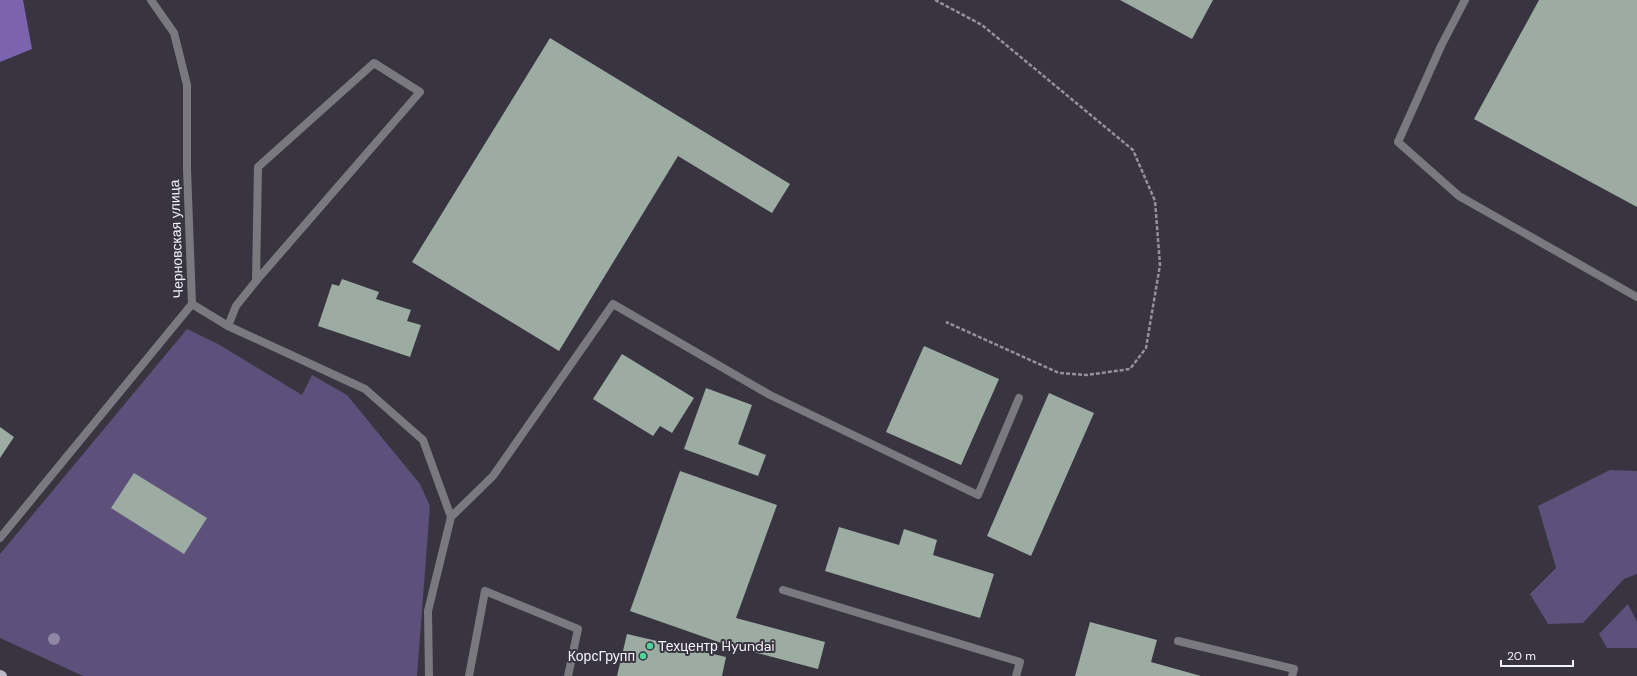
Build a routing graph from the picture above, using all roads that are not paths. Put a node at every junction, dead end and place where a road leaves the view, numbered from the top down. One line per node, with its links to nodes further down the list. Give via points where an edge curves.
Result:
1 (151, 0): 5 (street, Черновская улица, via 174,34 187,85)
2 (1465, 0): 4 (street, via 1441,46 1398,142 1459,196)
3 (256, 281): 3 (street, via 348,174 420,92 374,63 258,167); 6 (street, via 236,306)
4 (1637, 297)
5 (192, 304): 6 (street); 9 (street, Черновская улица)
6 (228, 326): 8 (street, via 365,389 423,440)
7 (1018, 398): 8 (street, via 978,495 770,395 613,304 493,476)
8 (451, 517): 12 (street, via 428,611)
9 (0, 538)
10 (783, 590): 15 (street, via 1020,662)
11 (1178, 641): 16 (street, via 1294,669)
12 (429, 676)
13 (469, 676): 14 (street, via 485,591 578,629)
14 (568, 676)
15 (1016, 676)
16 (1292, 676)

